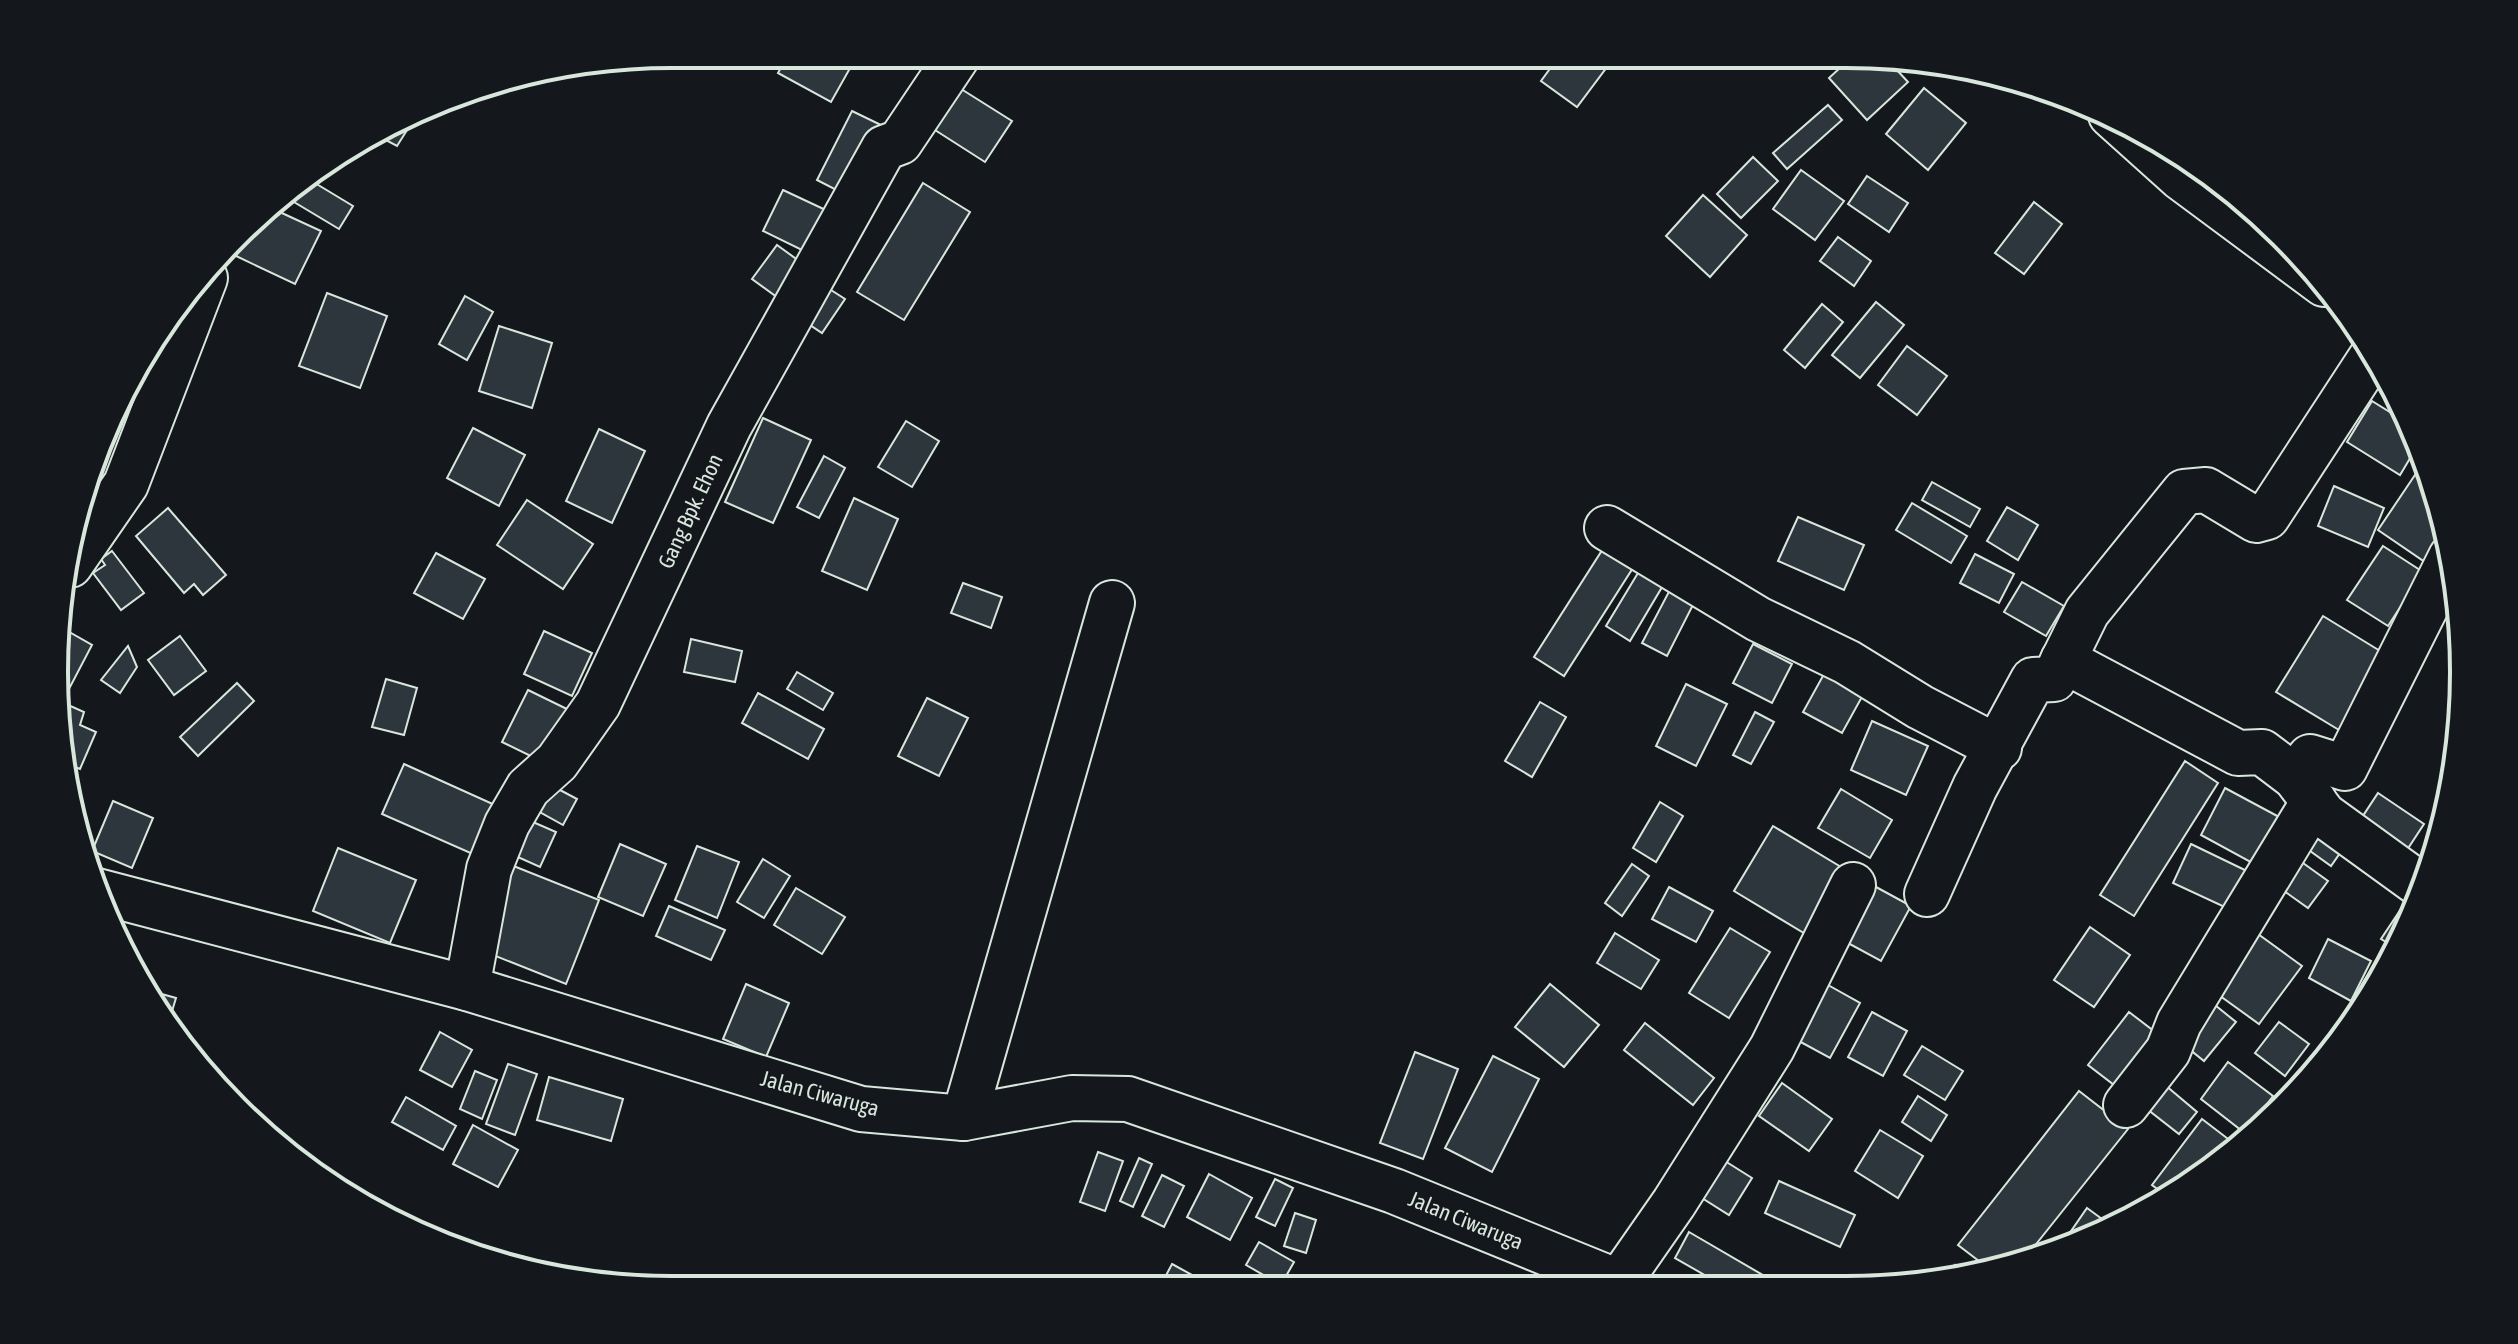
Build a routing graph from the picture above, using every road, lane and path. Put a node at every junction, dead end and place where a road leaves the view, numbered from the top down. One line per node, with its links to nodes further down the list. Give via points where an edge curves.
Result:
1 (950, 68): 15 (street, Gang Bpk. Ehon, via 900,142 884,148 729,426 598,704 557,762 528,788 507,824 489,869)
2 (189, 309): 5 (street, via 126,484)
3 (2366, 365): 8 (street, via 2267,517 2256,520 2206,490 2184,492 2087,612)
4 (1607, 528): 9 (street, via 1758,619 1847,662)
5 (81, 549)
6 (2442, 575): 10 (street, via 2345,768 2310,757)
7 (1112, 603): 17 (street)
8 (2063, 660): 9 (street, via 2054,679 2033,680); 10 (street, via 2238,753 2262,752)
9 (1999, 748): 13 (street, via 1975,787)
10 (2304, 789): 11 (street, via 2324,815); 16 (street, via 2168,1051)
11 (2413, 879)
12 (1853, 885): 19 (street, via 1772,1048)
13 (1927, 894)
14 (111, 895): 15 (street, Jalan Ciwaruga)
15 (467, 988): 17 (street, Jalan Ciwaruga, via 861,1109)
16 (2126, 1105)
17 (964, 1118): 18 (street, Jalan Ciwaruga, via 1072,1098 1128,1099 1394,1191)
18 (1603, 1276)
19 (1628, 1276)

